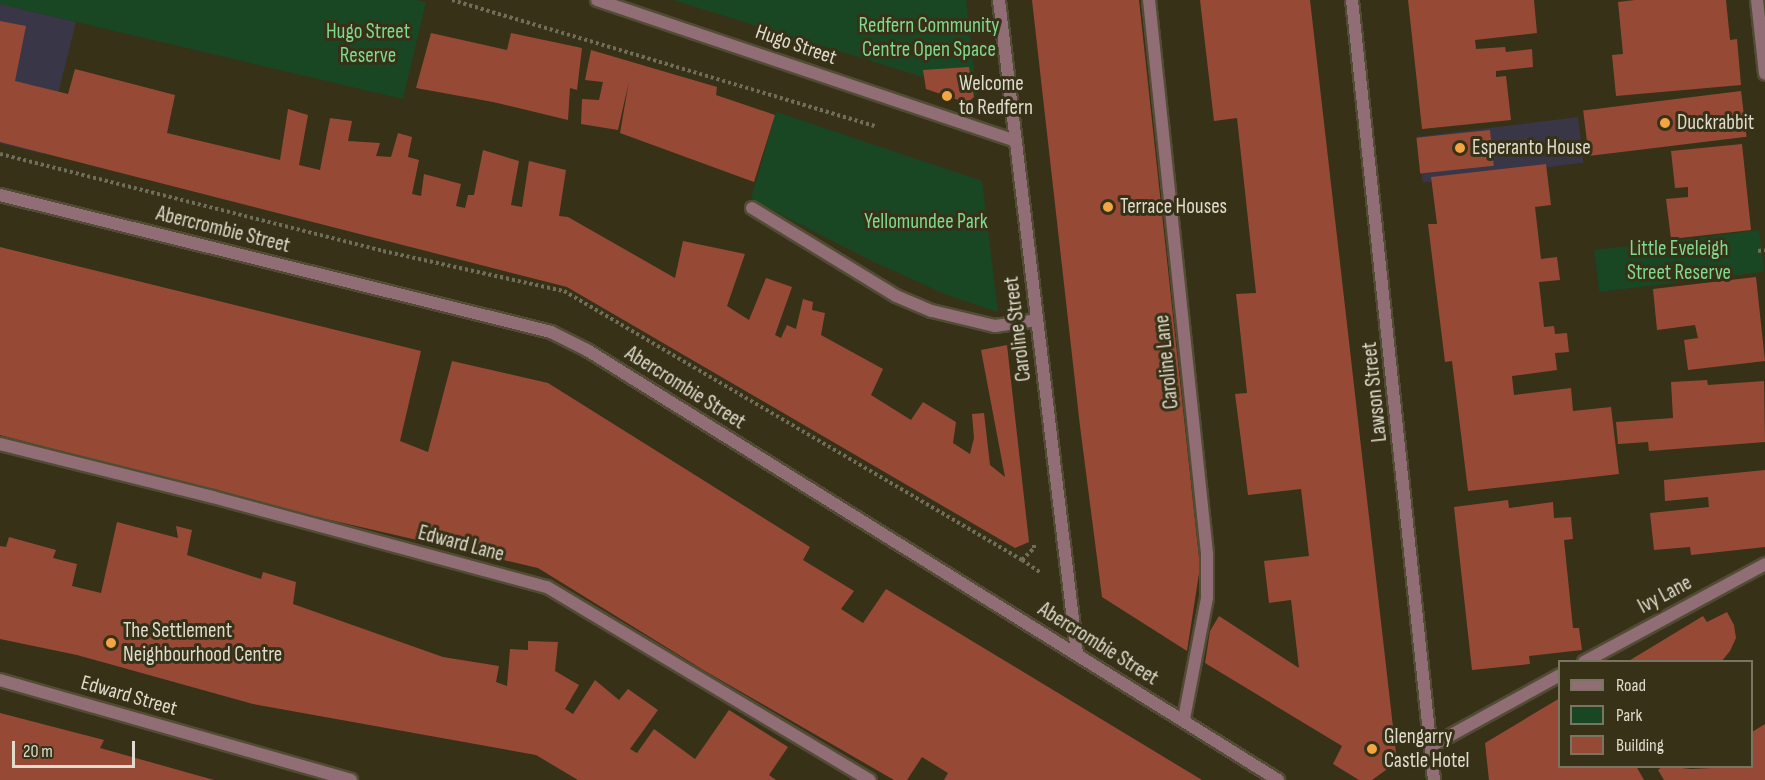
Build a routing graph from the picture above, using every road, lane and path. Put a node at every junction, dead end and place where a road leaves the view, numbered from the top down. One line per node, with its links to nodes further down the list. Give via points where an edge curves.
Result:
1 (452, 0): 8 (path)
2 (597, 0): 9 (street, Hugo Street)
3 (999, 0): 9 (street, Caroline Street)
4 (1149, 0): 23 (street, Caroline Lane, via 1207,554 1207,598)
5 (1353, 0): 24 (street, Lawson Street)
6 (1758, 0): 7 (street)
7 (1765, 74)
8 (877, 126)
9 (1015, 141): 15 (street, Caroline Street)
10 (0, 154): 17 (path, via 383,251 564,291 1022,560 1034,548)
11 (0, 195): 19 (street, Abercrombie Street, via 551,332 587,350)
12 (752, 208): 15 (street, via 896,296 932,311 995,326)
13 (1765, 250): 14 (path)
14 (1758, 252)
15 (1037, 320): 19 (street, Caroline Street)
16 (0, 444): 26 (street, Edward Lane, via 213,496 547,588)
17 (1033, 536)
18 (1765, 564): 20 (street, Ivy Lane)
19 (1077, 653): 23 (street, Abercrombie Street)
20 (1588, 660)
21 (1558, 676): 24 (street)
22 (0, 680): 25 (street, Edward Street)
23 (1184, 719): 27 (street, Abercrombie Street)
24 (1431, 746): 28 (street, Lawson Street)
25 (351, 780)
26 (870, 780)
27 (1278, 780)
28 (1434, 780)

